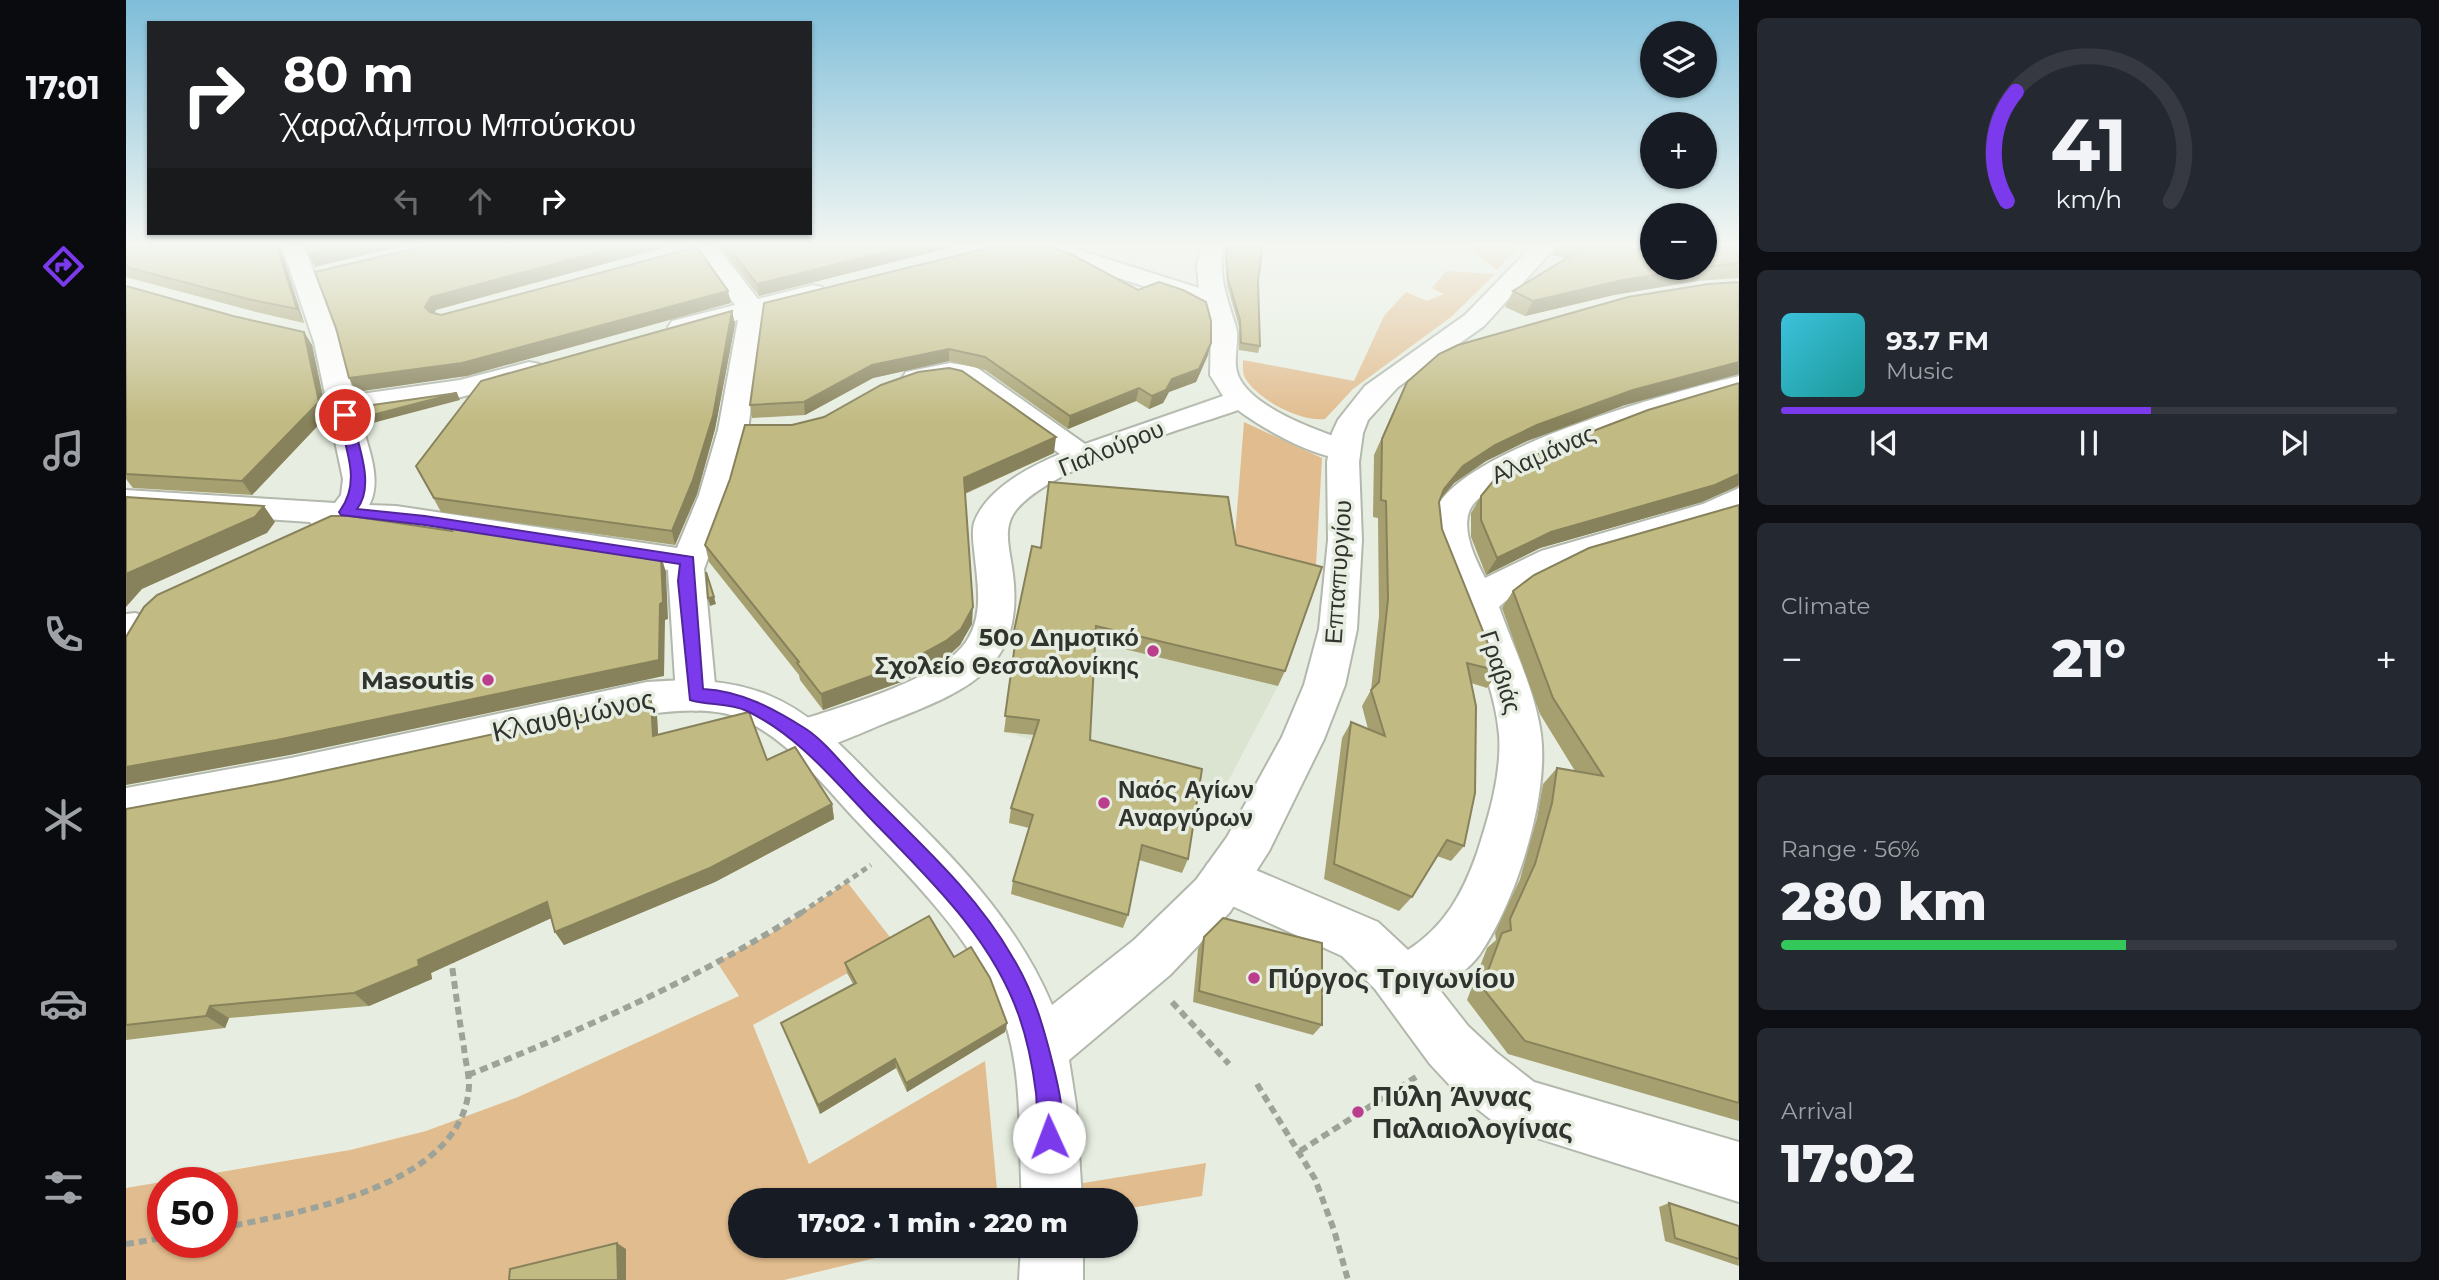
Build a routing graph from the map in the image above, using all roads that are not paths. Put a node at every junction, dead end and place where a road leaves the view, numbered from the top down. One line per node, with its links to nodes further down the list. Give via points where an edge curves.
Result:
1 (309, 303): 14 (street, via 312,335)
2 (749, 303): 6 (street)
3 (772, 303): 6 (street)
4 (1213, 303): 13 (street, via 1224,329 1223,373)
5 (1492, 303): 9 (street, Επταπυργίου)
6 (751, 308): 7 (street); 21 (street, via 746,430)
7 (651, 335)
8 (1497, 335): 9 (street)
9 (1422, 358): 15 (street, Επταπυργίου, via 1366,401 1349,427)
10 (551, 364): 14 (street, via 461,388)
11 (896, 384): 16 (street, via 943,372 963,372)
12 (1739, 384): 22 (street, Αλαμάνας, via 1651,408 1584,434 1503,469 1461,495 1451,526)
13 (1242, 399): 15 (street, via 1293,430); 16 (street, Γιαλούρου)
14 (343, 405): 19 (street, via 359,485)
15 (1345, 451): 26 (street, Επταπυργίου, via 1345,540 1338,631 1329,669 1304,737)
16 (1081, 454): 24 (street, Γιαλούρου, via 1028,486 1001,506 992,519 997,603 988,638 976,658 939,685)
17 (1739, 498): 22 (street, Γραβιάς, via 1715,511 1541,564 1488,593)
18 (126, 500): 19 (street)
19 (346, 512): 20 (street); 21 (street)
20 (275, 544)
21 (688, 561): 23 (street)
22 (1479, 604): 27 (street, Γραβιάς, via 1507,677 1520,737 1520,769 1510,825 1469,927 1448,951)
23 (696, 695): 24 (street, Κλαυθμώνος, via 751,705); 25 (street, Κλαυθμώνος, via 635,700)
24 (803, 736): 28 (street, Κλαυθμώνος, via 904,838 984,930 1017,986)
25 (126, 807)
26 (1225, 879): 27 (street, via 1347,931 1374,951); 28 (street, Επταπυργίου, via 1141,967)
27 (1401, 982): 29 (street, via 1449,1045 1520,1106)
28 (1039, 1050): 30 (street, Κλαυθμώνος, via 1048,1093)
29 (1739, 1172)
30 (1052, 1188)
31 (1052, 1258): 32 (street)
32 (1051, 1280)

